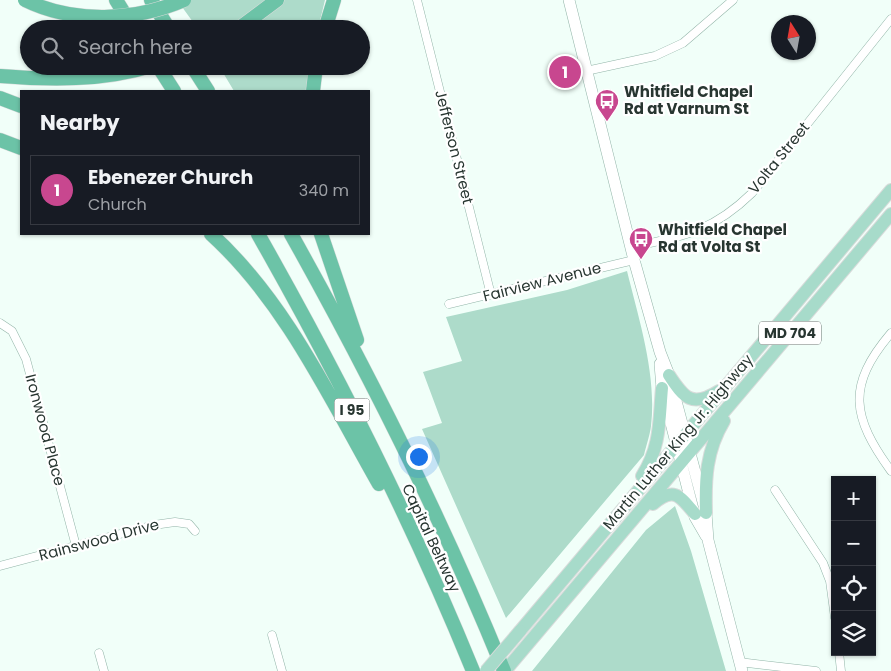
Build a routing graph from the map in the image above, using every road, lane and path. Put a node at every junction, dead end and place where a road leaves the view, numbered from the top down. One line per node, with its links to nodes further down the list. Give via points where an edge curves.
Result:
1 (25, 0): 4 (highway, bridge, via 88,17 147,13)
2 (116, 0): 11 (highway)
3 (151, 0): 12 (highway)
4 (184, 0)
5 (278, 0): 13 (highway)
6 (334, 0): 14 (highway)
7 (417, 0): 37 (street, Jefferson Street)
8 (569, 0): 15 (street)
9 (733, 0): 15 (street, via 696,34 674,48 642,59)
10 (891, 19): 35 (street, Volta Street, via 752,192 732,212 694,232)
11 (128, 20)
12 (163, 20)
13 (250, 20)
14 (328, 20)
15 (586, 71): 35 (street)
16 (102, 75): 20 (highway, via 67,79)
17 (164, 75): 21 (highway)
18 (198, 75): 22 (highway)
19 (315, 75): 23 (highway)
20 (0, 76)
21 (173, 90)
22 (207, 90)
23 (313, 90)
24 (0, 98): 25 (highway)
25 (20, 106)
26 (0, 140): 27 (highway)
27 (20, 148)
28 (891, 190): 45 (main road, Martin Luther King Jr. Highway / MD 704)
29 (891, 214): 47 (main road, Martin Luther King Jr. Highway / MD 704)
30 (199, 235): 39 (highway)
31 (212, 235): 39 (highway)
32 (259, 235): 58 (highway, Capital Beltway / I 95, via 327,359 406,519)
33 (292, 235): 43 (highway, Capital Beltway / I 95)
34 (321, 235): 43 (highway)
35 (631, 247): 36 (street)
36 (634, 260): 37 (street, Fairview Avenue); 42 (street)
37 (491, 295): 38 (street, Fairview Avenue)
38 (450, 304)
39 (275, 308): 58 (highway, via 320,380)
40 (0, 323): 56 (street, Ironwood Place, via 12,331 25,353)
41 (891, 333): 50 (street, via 866,366 859,390 865,426)
42 (660, 352): 44 (street); 46 (street)
43 (368, 374): 68 (highway, Capital Beltway / I 95, via 459,566)
44 (669, 375): 45 (main road, via 682,394 695,400 709,397); 48 (street)
45 (725, 386): 48 (main road, Martin Luther King Jr. Highway / MD 704)
46 (662, 388): 48 (street); 52 (main road, via 660,432 654,455)
47 (743, 389): 49 (main road, Martin Luther King Jr. Highway / MD 704); 53 (main road, via 711,447)
48 (681, 440): 49 (street); 52 (main road, Martin Luther King Jr. Highway / MD 704)
49 (686, 458): 53 (street); 54 (main road, Martin Luther King Jr. Highway / MD 704)
50 (891, 471)
51 (775, 490): 59 (street, via 823,563 830,581)
52 (623, 508): 67 (main road, Martin Luther King Jr. Highway / MD 704, bridge)
53 (700, 513): 54 (main road, via 682,498 671,494 659,498); 63 (street)
54 (633, 520): 68 (main road, Martin Luther King Jr. Highway / MD 704)
55 (195, 530): 56 (street, Rainswood Drive, via 189,524 168,522)
56 (76, 546): 57 (street, Rainswood Drive)
57 (0, 566)
58 (437, 590): 66 (highway, Capital Beltway / I 95)
59 (834, 611)
60 (272, 635): 65 (street)
61 (99, 653): 64 (street)
62 (839, 656): 70 (street)
63 (741, 666): 69 (street)
64 (104, 671)
65 (282, 671)
66 (473, 671)
67 (486, 671)
68 (504, 671)
69 (816, 671)
70 (841, 671)

